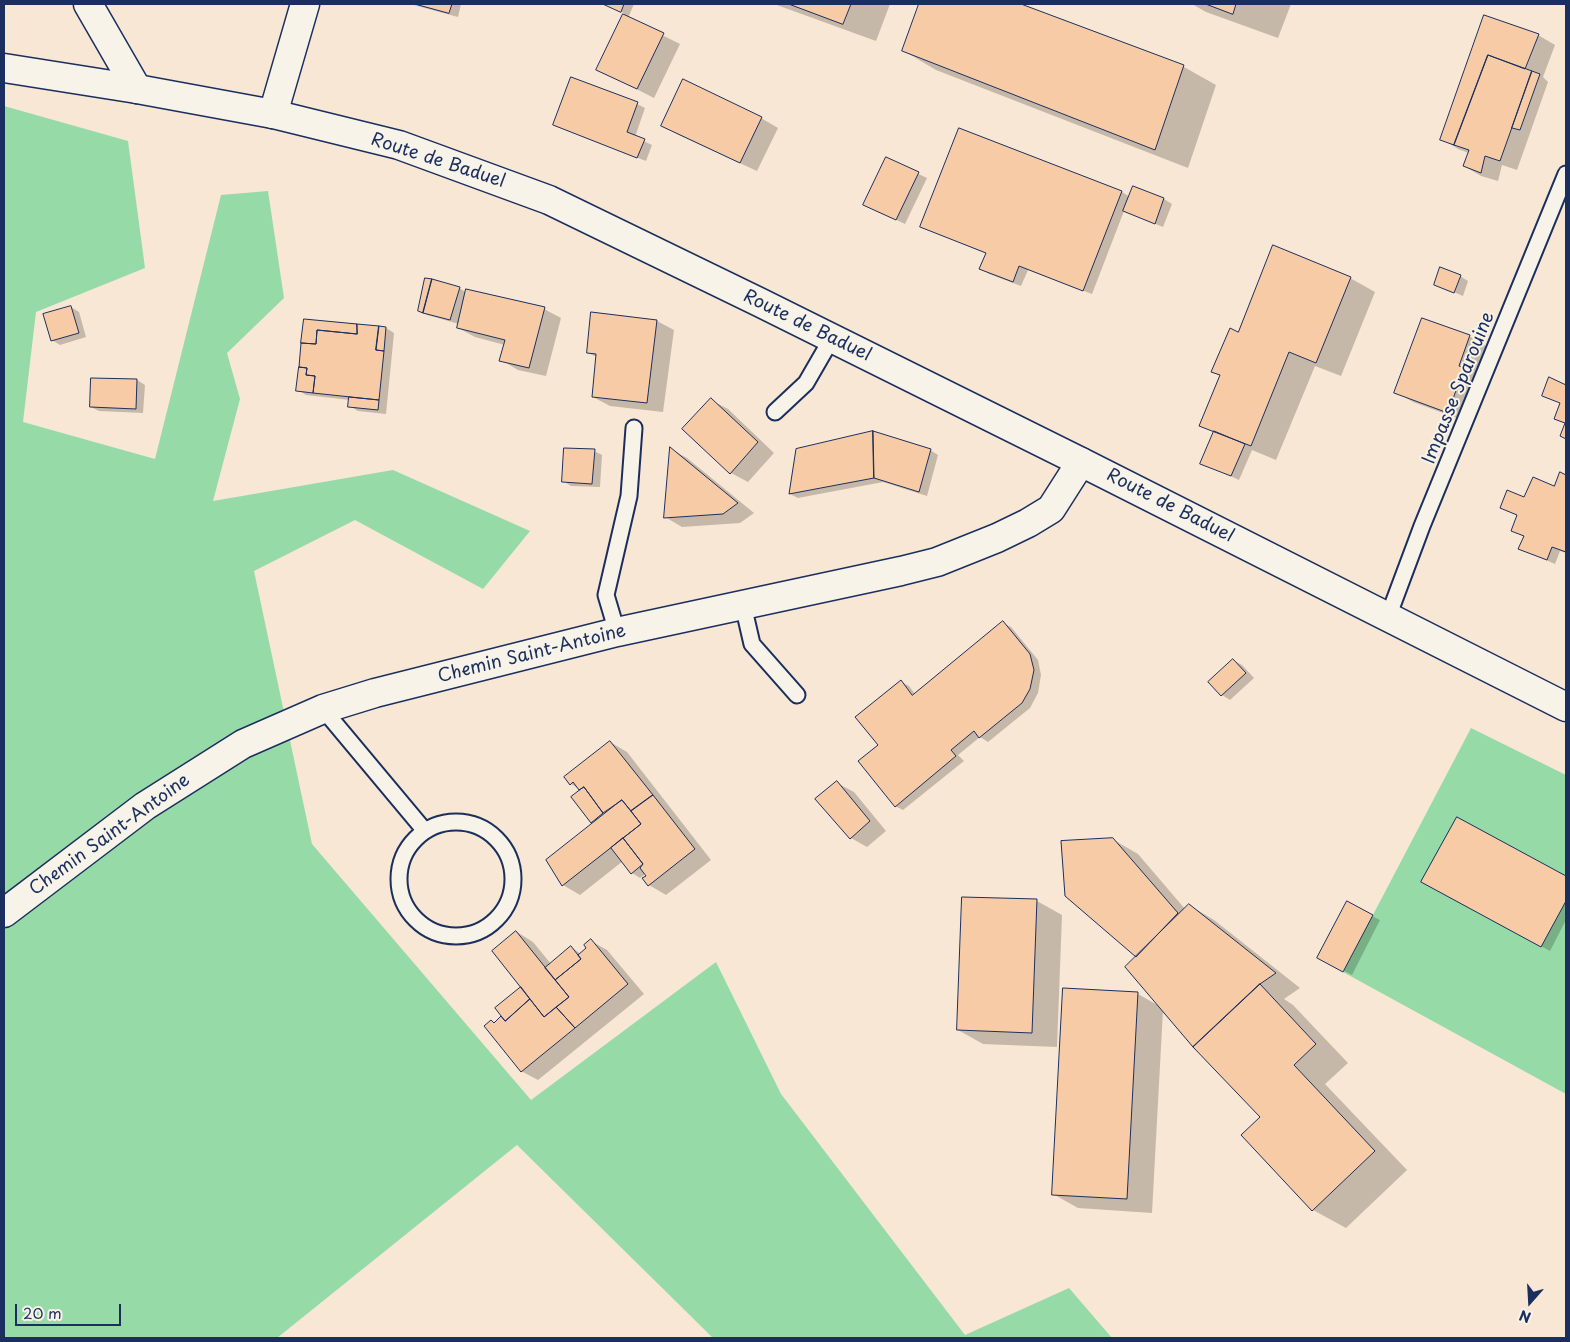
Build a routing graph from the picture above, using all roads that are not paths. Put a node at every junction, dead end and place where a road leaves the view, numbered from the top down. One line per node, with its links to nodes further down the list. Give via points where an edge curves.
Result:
1 (88, 4): 4 (main road)
2 (305, 4): 5 (main road)
3 (4, 68): 4 (main road, Route de Baduel)
4 (137, 89): 5 (main road, Route de Baduel)
5 (273, 114): 7 (main road, Route de Baduel, via 399,145 549,200)
6 (1566, 174): 12 (lane, Impasse Sparouine)
7 (832, 338): 8 (lane, via 806,382); 10 (main road, Route de Baduel)
8 (775, 412)
9 (634, 428): 13 (lane, via 629,496 606,595)
10 (1081, 462): 11 (main road, Chemin Saint-Antoine, via 1051,509 997,538 937,562); 12 (main road, Route de Baduel)
11 (743, 605): 13 (main road, Chemin Saint-Antoine); 14 (lane, via 752,644)
12 (1388, 617): 15 (main road, Route de Baduel)
13 (618, 632): 16 (main road, Chemin Saint-Antoine)
14 (797, 695)
15 (1566, 707)
16 (323, 708): 17 (lane); 18 (main road, Chemin Saint-Antoine, via 243,744 154,800)
17 (425, 832): 17 (lane, via 411,844 402,860 399,879 402,897 410,914 424,927 441,934 460,936 478,932 494,922 506,908 513,890 513,871 507,853 496,838 480,827 462,823 442,824)
18 (4, 913)

